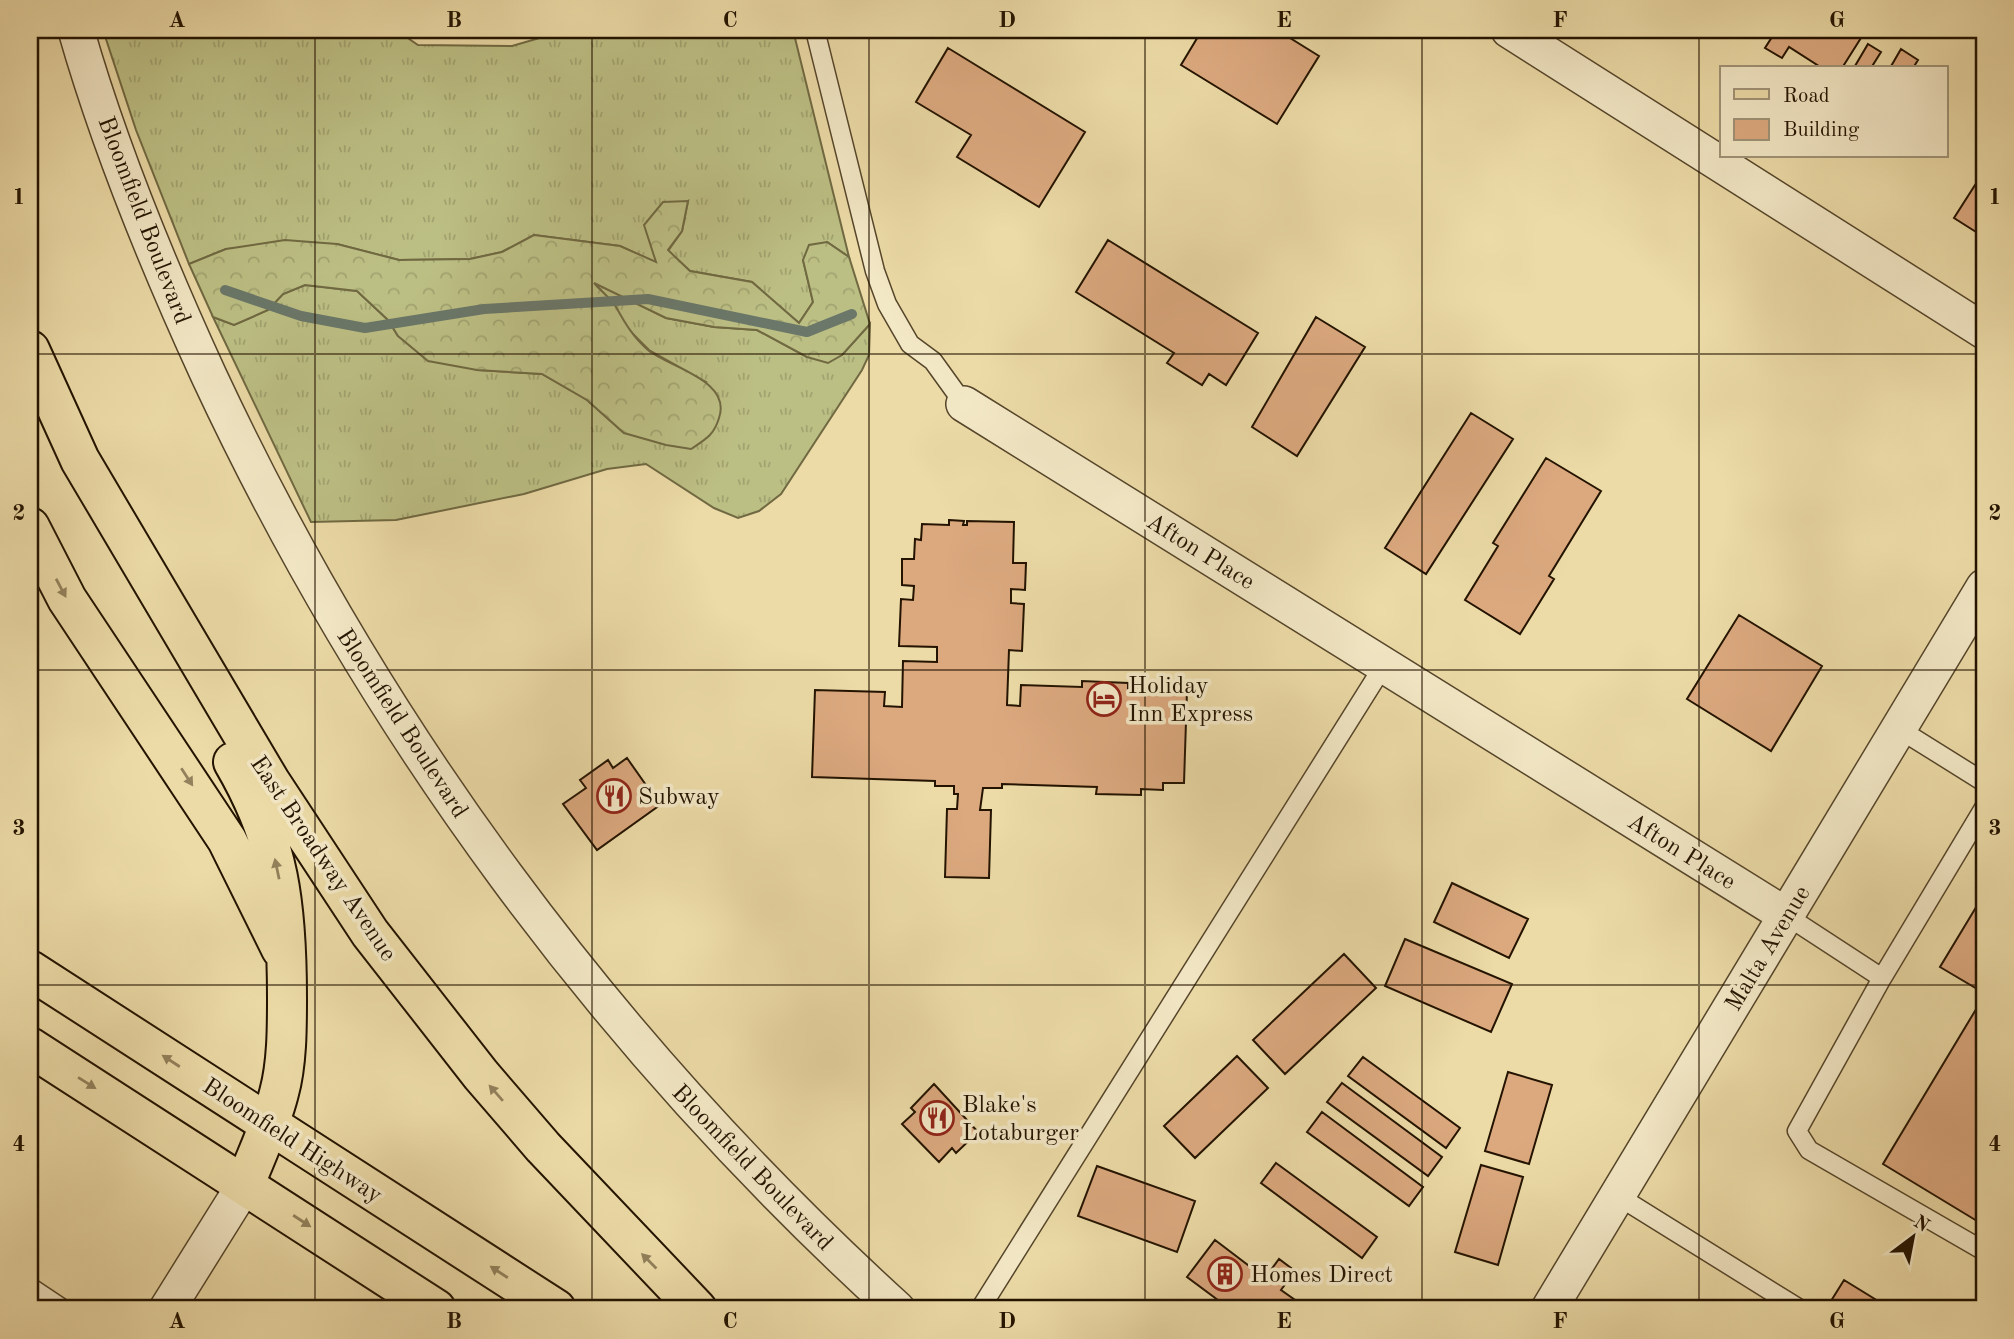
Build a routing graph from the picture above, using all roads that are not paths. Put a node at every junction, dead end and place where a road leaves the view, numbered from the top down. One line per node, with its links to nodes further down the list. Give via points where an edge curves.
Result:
1 (76, 30): 30 (street, Bloomfield Boulevard, via 137,210 227,413 306,567 408,735 516,893 643,1051 735,1152)
2 (815, 30): 6 (lane, Afton Place, via 887,304 910,344 933,361)
3 (1520, 33): 4 (street)
4 (1984, 331)
5 (30, 351): 7 (main road, East Broadway Avenue)
6 (964, 404): 10 (street, Afton Place)
7 (80, 460): 15 (main road, one-way to 7, via 284,901 267,834 236,768 181,673); 29 (main road, East Broadway Avenue, one-way to 7, via 623,1235 489,1086 370,933 270,781)
8 (30, 527): 15 (main road, one-way to 15, via 67,599 227,840)
9 (1984, 587): 11 (street, Malta Avenue)
10 (1384, 665): 14 (street, Afton Place); 31 (lane)
11 (1899, 729): 12 (lane); 14 (street, Malta Avenue)
12 (1984, 782)
13 (1984, 808): 17 (lane)
14 (1787, 916): 17 (lane); 21 (street, Malta Avenue)
15 (287, 961): 19 (main road, via 287,1025 280,1090)
16 (30, 970): 19 (main road, Bloomfield Highway, one-way to 16)
17 (1882, 978): 22 (lane, via 1797,1131 1809,1150)
18 (30, 1046): 20 (main road, one-way to 20)
19 (270, 1125): 20 (main road); 28 (main road, Bloomfield Highway, one-way to 19)
20 (245, 1184): 26 (street); 27 (main road, one-way to 27)
21 (1618, 1196): 24 (lane); 32 (street, Malta Avenue)
22 (1984, 1251)
23 (30, 1287): 25 (lane)
24 (1798, 1308)
25 (63, 1309)
26 (167, 1309)
27 (436, 1309)
28 (556, 1309)
29 (697, 1309)
30 (897, 1309)
31 (980, 1309)
32 (1549, 1309)

